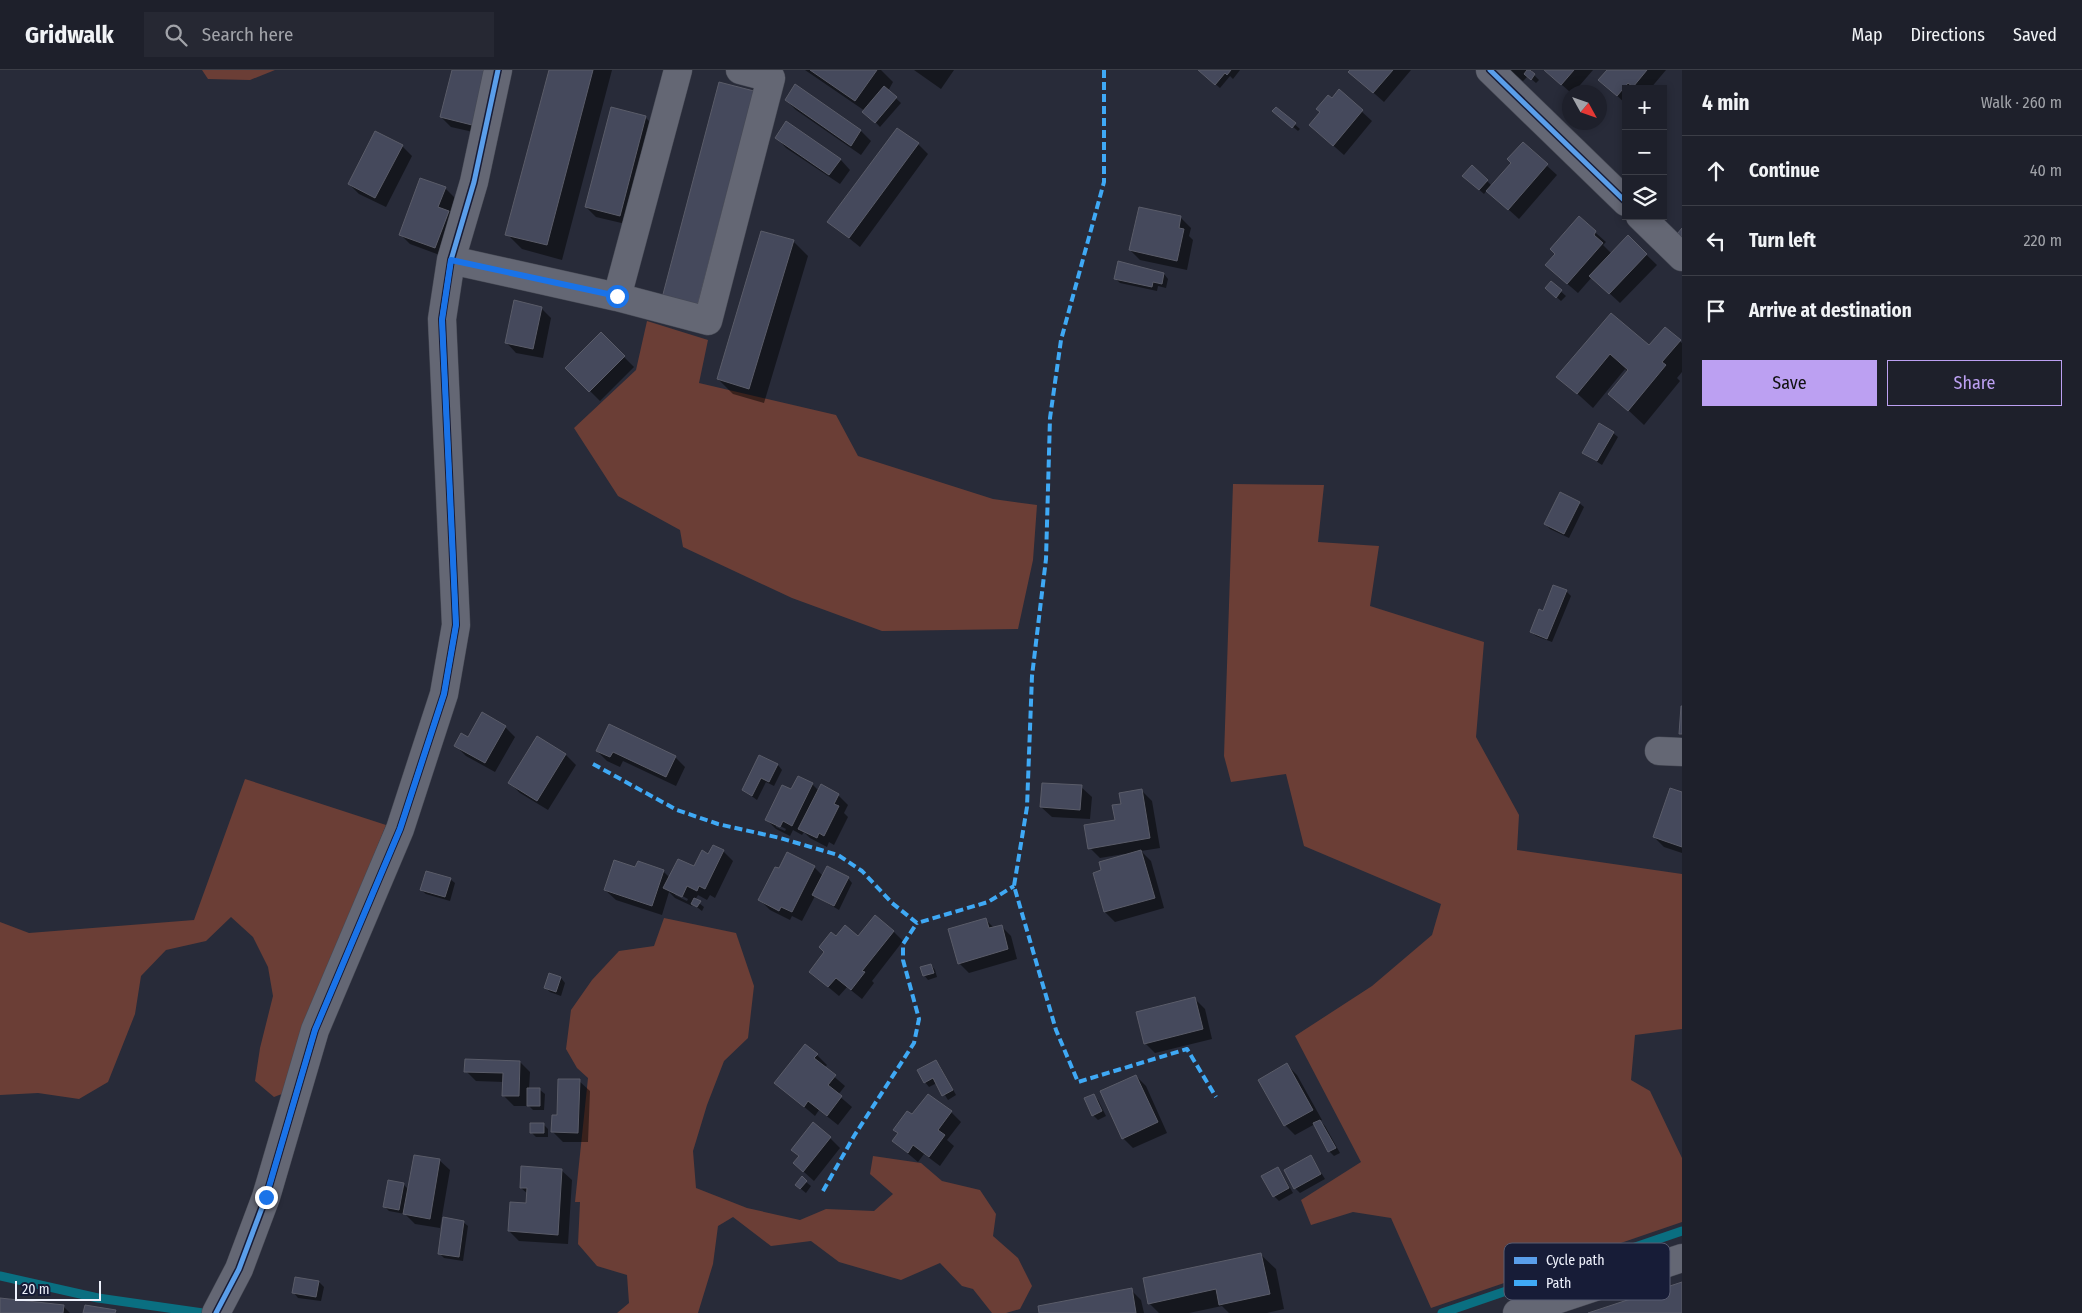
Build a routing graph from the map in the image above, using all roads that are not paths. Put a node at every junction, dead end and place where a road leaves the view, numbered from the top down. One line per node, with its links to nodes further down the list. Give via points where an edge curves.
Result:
1 (498, 70): 8 (street, via 474,182)
2 (678, 70): 9 (street)
3 (740, 70): 9 (street, via 771,78 708,321)
4 (1490, 70): 5 (street)
5 (1622, 198)
6 (1644, 220): 7 (street)
7 (1682, 257)
8 (451, 260): 9 (street); 13 (street, via 442,320 456,625 444,694 400,829 315,1030 266,1197 239,1269)
9 (617, 296)
10 (1682, 1258): 11 (street)
11 (1670, 1262)
12 (1556, 1300): 14 (street)
13 (216, 1313)
14 (1517, 1313)

